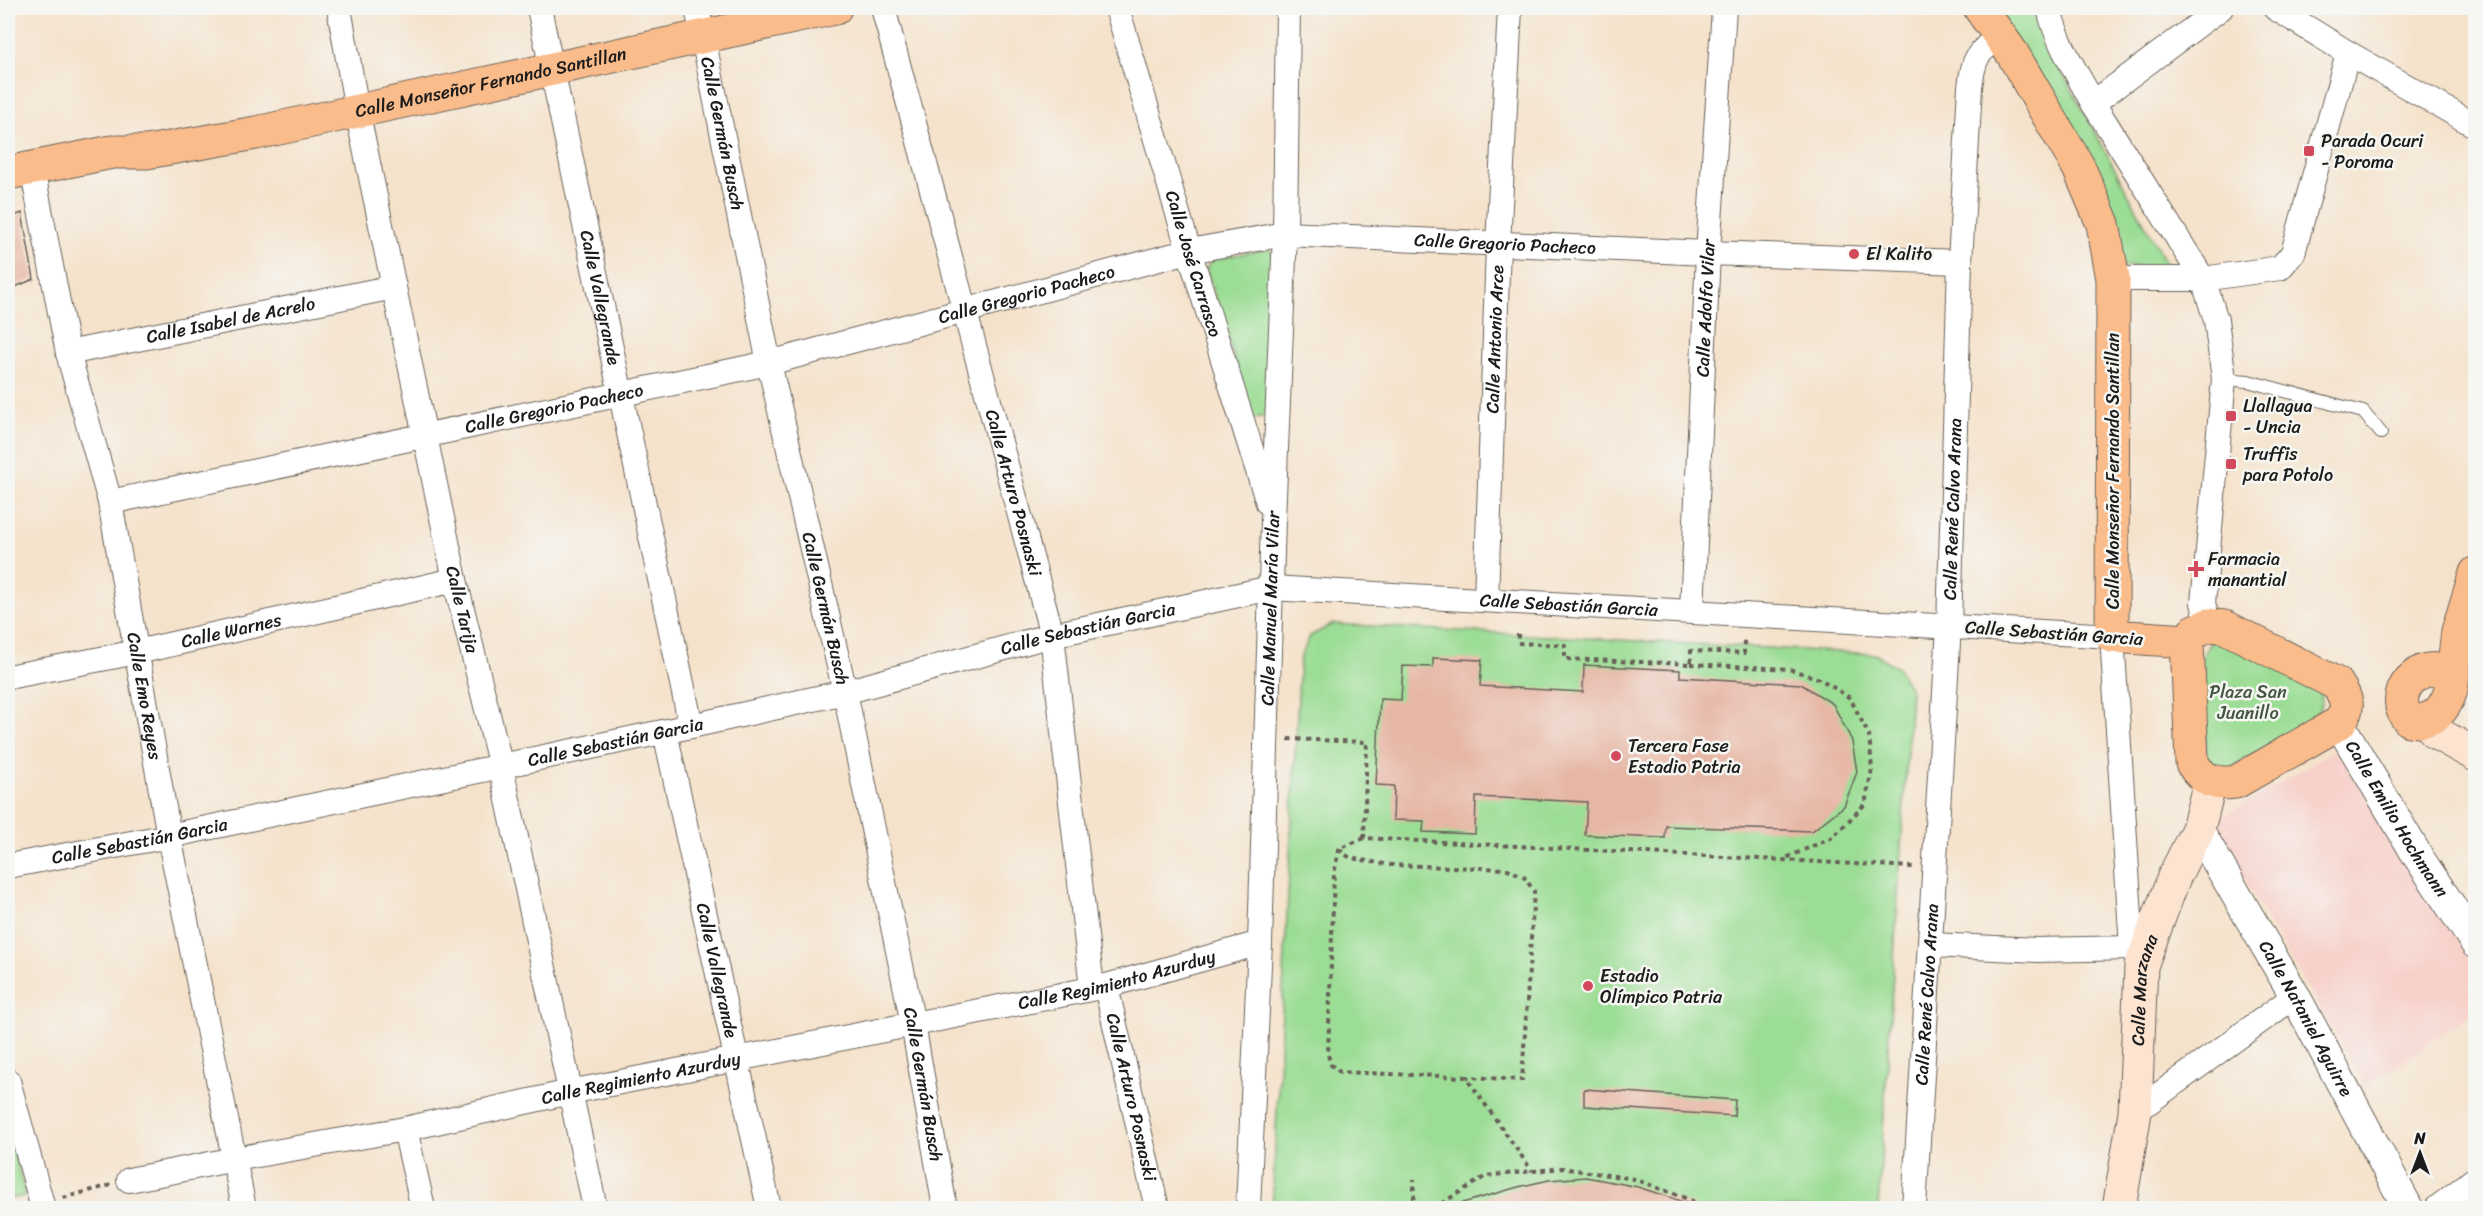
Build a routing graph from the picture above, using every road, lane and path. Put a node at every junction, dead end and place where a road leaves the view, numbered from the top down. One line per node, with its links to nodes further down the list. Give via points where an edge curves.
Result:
1 (339, 8): 18 (street, Calle Tarija)
2 (539, 8): 16 (street, Calle Vallegrande)
3 (835, 8): 13 (main road, Calle Monseñor Fernando Santillan)
4 (883, 8): 29 (street, Calle Arturo Posnaski)
5 (1117, 8): 23 (street, Calle José Carrasco)
6 (1288, 8): 21 (street, Calle Manuel María Vilar)
7 (1510, 8): 22 (street, Calle Antonio Arce)
8 (1724, 8): 24 (street, Calle Adolfo Vilar)
9 (1982, 8): 14 (main road, Calle Monseñor Fernando Santillan)
10 (2049, 8): 17 (street, via 2062,45)
11 (2221, 8): 17 (street)
12 (2275, 8): 15 (street)
13 (700, 23): 16 (main road, Calle Monseñor Fernando Santillan); 31 (street, Calle Germán Busch)
14 (2001, 36): 25 (street, Calle René Calvo Arana, via 1973,60); 26 (main road, Calle Monseñor Fernando Santillan, via 2079,168 2103,224)
15 (2348, 53): 19 (street); 27 (street, via 2293,254 2280,268)
16 (552, 70): 18 (main road, Calle Monseñor Fernando Santillan); 33 (street, Calle Vallegrande)
17 (2093, 104): 27 (street)
18 (357, 110): 20 (main road, Calle Monseñor Fernando Santillan, via 147,153 120,165); 28 (street, Calle Tarija)
19 (2475, 126)
20 (17, 182): 30 (street, Calle Emo Reyes)
21 (1285, 234): 22 (street, Calle Gregorio Pacheco); 23 (street, Calle Gregorio Pacheco); 37 (street, Calle Manuel María Vilar)
22 (1498, 245): 24 (street, Calle Gregorio Pacheco); 41 (street, Calle Antonio Arce)
23 (1189, 251): 29 (street, Calle Gregorio Pacheco); 37 (street, Calle José Carrasco)
24 (1708, 254): 25 (street, Calle Gregorio Pacheco); 42 (street, Calle Adolfo Vilar)
25 (1960, 261): 44 (street, Calle René Calvo Arana)
26 (2113, 279): 27 (street); 48 (main road, Calle Monseñor Fernando Santillan)
27 (2203, 279): 32 (street, via 2216,320)
28 (394, 287): 30 (street, Calle Isabel de Acrelo); 35 (street, Calle Tarija)
29 (963, 310): 31 (street, Calle Gregorio Pacheco); 46 (street, Calle Arturo Posnaski)
30 (68, 353): 36 (street, Calle Emo Reyes)
31 (769, 363): 33 (street, Calle Gregorio Pacheco); 52 (street, Calle Germán Busch)
32 (2224, 379): 34 (lane, via 2248,381 2363,412); 45 (street)
33 (619, 394): 35 (street, Calle Gregorio Pacheco); 55 (street, Calle Vallegrande)
34 (2382, 433)
35 (426, 435): 36 (street, Calle Gregorio Pacheco); 39 (street, Calle Tarija)
36 (110, 502): 49 (street, Calle Emo Reyes)
37 (1273, 520): 40 (street, Calle Manuel María Vilar)
38 (2475, 573): 53 (main road, via 2458,631 2438,677 2447,701 2434,717)
39 (455, 580): 49 (street, Calle Warnes); 59 (street, Calle Tarija)
40 (1270, 588): 41 (street, Calle Sebastián Garcia); 46 (street, Calle Sebastián Garcia); 57 (street, Calle Manuel María Vilar)
41 (1486, 600): 42 (street, Calle Sebastián Garcia)
42 (1692, 611): 43 (street, Calle Sebastián Garcia)
43 (1746, 614): 44 (street, Calle Sebastián Garcia); 50 (path, via 1744,653 1691,651)
44 (1948, 626): 48 (street, Calle Sebastián Garcia); 67 (street, Calle René Calvo Arana)
45 (2198, 633): 48 (main road, Calle Sebastián Garcia); 54 (main road, via 2224,627 2337,684 2347,698); 60 (main road, via 2192,763 2199,775)
46 (1052, 634): 52 (street, Calle Sebastián Garcia); 72 (street, Calle Arturo Posnaski)
47 (1518, 634): 50 (path, via 1518,643 1565,645 1565,659)
48 (2112, 636): 71 (street, Calle Monseñor Fernando Santillan)
49 (137, 652): 51 (street, Calle Warnes); 62 (street, Calle Emo Reyes)
50 (1691, 664): 65 (path, via 1789,669 1820,678 1850,698 1869,735 1872,769 1865,804 1833,837)
51 (8, 677)
52 (845, 692): 55 (street, Calle Sebastián Garcia); 74 (street, Calle Germán Busch)
53 (2414, 712): 54 (main road); 58 (main road, via 2436,733)
54 (2343, 714): 60 (main road, via 2236,782); 69 (street, Calle Emilio Hochmann, via 2417,855)
55 (691, 726): 56 (street, Calle Sebastián Garcia)
56 (665, 732): 59 (street, Calle Sebastián Garcia); 75 (street, Calle Vallegrande)
57 (1266, 738): 63 (path, via 1367,742); 68 (street, Calle Manuel María Vilar)
58 (2475, 755)
59 (501, 767): 62 (street, Calle Sebastián Garcia); 78 (street, Calle Tarija)
60 (2210, 782): 61 (main road, Calle Marzana)
61 (2198, 829): 71 (main road, Calle Marzana); 73 (street, Calle Nataniel Aguirre)
62 (169, 836): 66 (street, Calle Sebastián Garcia); 81 (street, Calle Emo Reyes)
63 (1364, 838): 64 (path); 65 (path)
64 (1339, 849): 76 (path, via 1334,874 1330,1065 1340,1072); 76 (path, via 1350,858 1391,865 1508,869 1524,877 1534,891 1522,1080)
65 (1785, 858): 67 (path)
66 (8, 866)
67 (1935, 868): 70 (street, Calle René Calvo Arana)
68 (1260, 943): 72 (street, Calle Regimiento Azurduy); 93 (street, Calle Manuel María Vilar)
69 (2475, 944)
70 (1931, 945): 71 (street); 97 (street, Calle René Calvo Arana)
71 (2136, 957): 79 (main road, Calle Marzana)
72 (1099, 987): 74 (street, Calle Regimiento Azurduy); 92 (street, Calle Arturo Posnaski)
73 (2295, 996): 79 (street); 99 (street, Calle Nataniel Aguirre)
74 (913, 1024): 75 (street, Calle Regimiento Azurduy); 91 (street, Calle Germán Busch)
75 (736, 1059): 78 (street, Calle Regimiento Azurduy); 90 (street, Calle Vallegrande)
76 (1466, 1077): 82 (path)
77 (8, 1081): 86 (street)
78 (570, 1092): 80 (street, Calle Regimiento Azurduy); 89 (street, Calle Tarija)
79 (2135, 1112): 98 (main road, Calle Marzana)
80 (405, 1129): 81 (street, Calle Regimiento Azurduy); 88 (street)
81 (235, 1159): 85 (street, Calle Regimiento Azurduy); 87 (street, Calle Emo Reyes)
82 (1532, 1171): 95 (path, via 1486,1176); 96 (path, via 1562,1168 1634,1179 1693,1201)
83 (2475, 1178): 100 (street)
84 (1414, 1179): 94 (path)
85 (129, 1180): 86 (path)
86 (35, 1207)
87 (244, 1209)
88 (423, 1209)
89 (595, 1209)
90 (769, 1209)
91 (945, 1209)
92 (1157, 1209)
93 (1248, 1209)
94 (1414, 1209)
95 (1434, 1209)
96 (1702, 1209)
97 (1914, 1209)
98 (2119, 1209)
99 (2408, 1209)
100 (2437, 1209)

